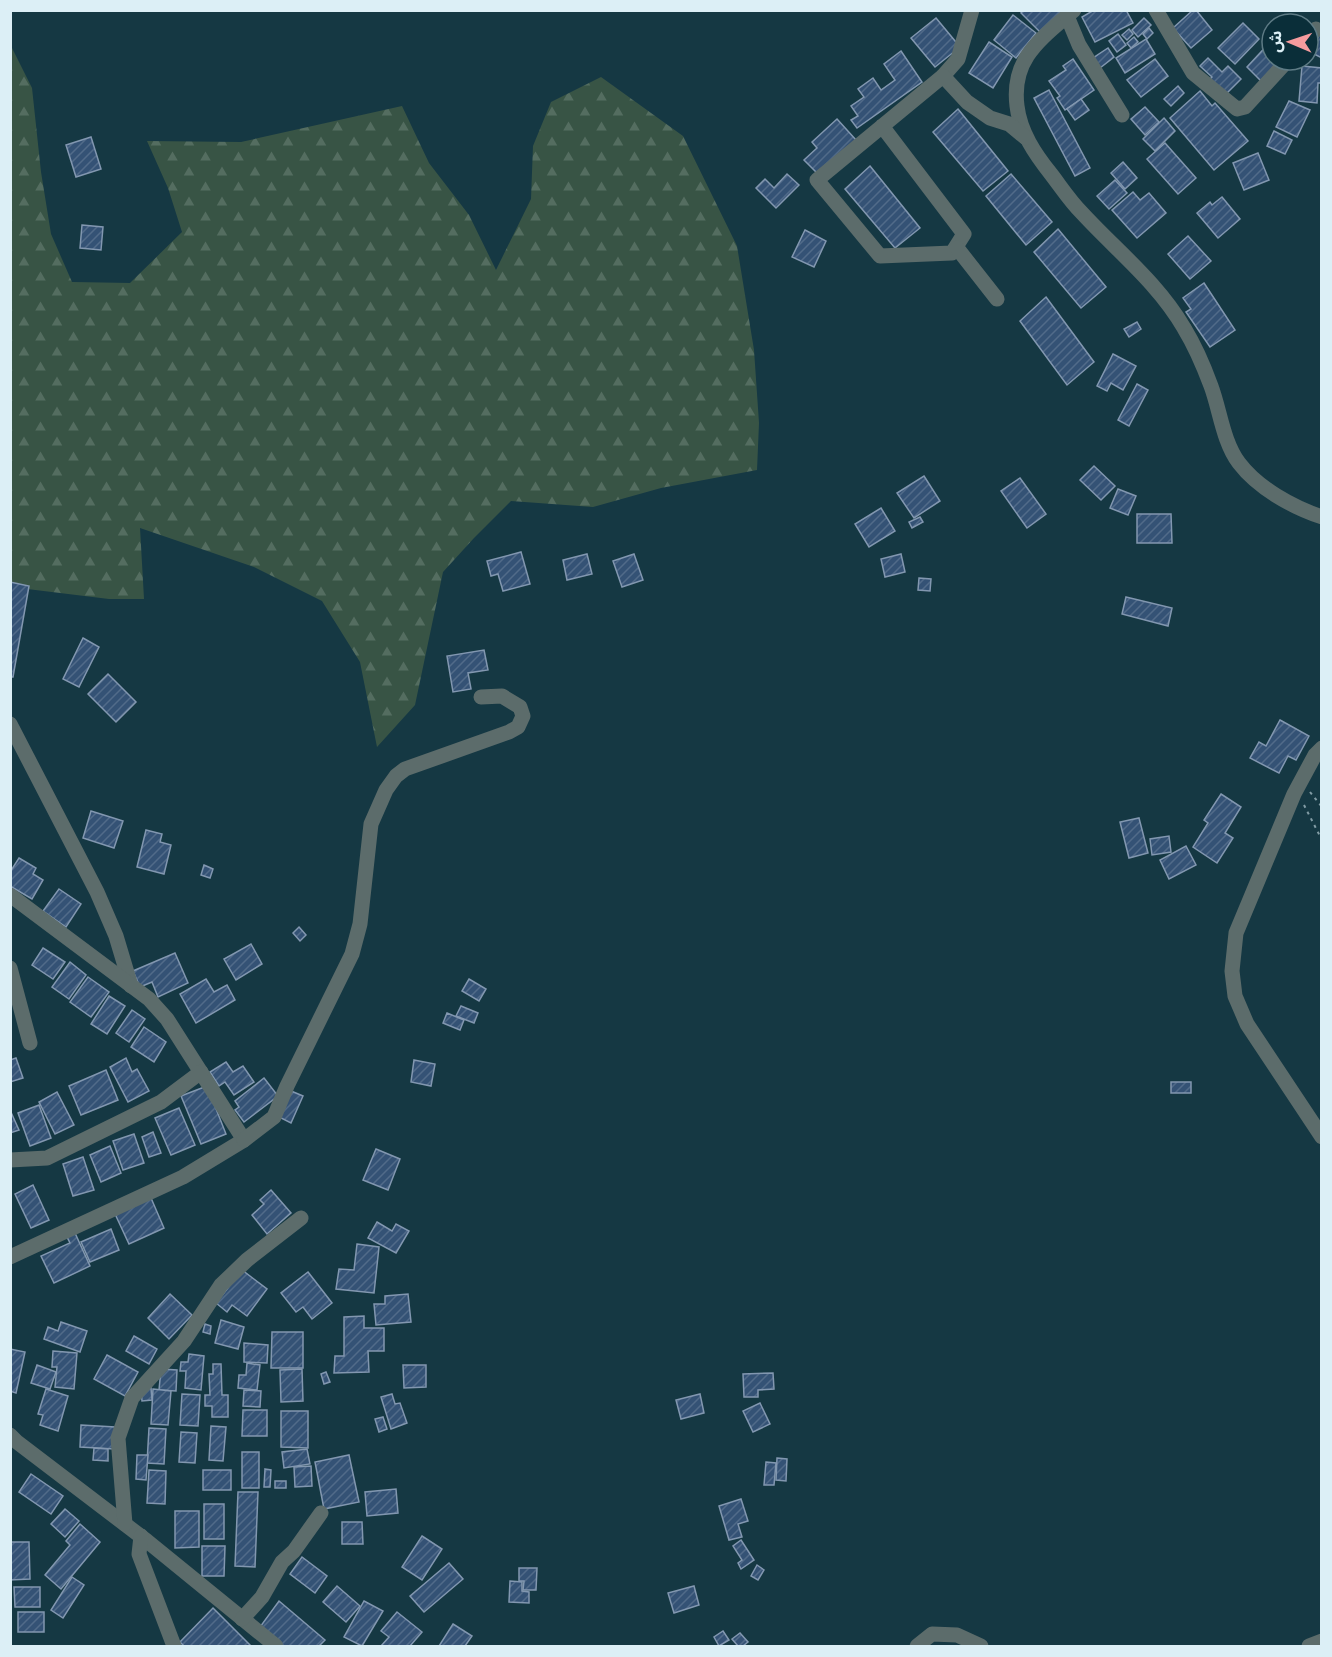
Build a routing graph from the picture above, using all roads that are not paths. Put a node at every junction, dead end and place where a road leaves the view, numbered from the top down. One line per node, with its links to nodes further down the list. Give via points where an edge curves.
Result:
1 (972, 10): 5 (street, via 958,59)
2 (1156, 10): 4 (street, via 1193,73 1237,109 1245,107)
3 (1070, 13): 6 (street, via 1079,45); 8 (street, via 1035,44 1021,65 1016,86 1017,108)
4 (1277, 72)
5 (943, 76): 7 (street); 8 (street, via 967,102 990,118 1009,124)
6 (1122, 115)
7 (882, 126): 9 (street, via 964,234); 9 (street, via 817,180 880,256 952,253)
8 (1026, 138): 11 (street, via 1080,212 1145,275 1184,328 1210,384 1238,462 1254,479 1300,509)
9 (957, 248): 10 (street)
10 (997, 299)
11 (1322, 517)
12 (481, 697): 21 (street, via 502,696 520,707 523,716 518,727 405,769 386,790 371,824 364,900 352,954 274,1117)
13 (10, 724): 17 (street, via 97,891)
14 (1322, 748): 20 (street, via 1294,794 1236,933 1232,971 1235,996 1247,1024)
15 (10, 895): 17 (street)
16 (10, 968): 18 (street)
17 (131, 986): 19 (street, via 167,1019)
18 (30, 1043)
19 (201, 1072): 21 (street); 22 (street, via 161,1102 47,1158)
20 (1322, 1137)
21 (244, 1140): 24 (street, via 183,1177)
22 (10, 1160)
23 (301, 1218): 27 (street, via 221,1285 184,1341 132,1398 118,1438)
24 (10, 1257)
25 (13, 1439): 27 (street)
26 (321, 1513): 29 (street)
27 (125, 1524): 28 (street)
28 (141, 1536): 29 (street); 31 (street, via 140,1554)
29 (243, 1619): 32 (street)
30 (1322, 1641): 35 (street)
31 (174, 1647)
32 (276, 1647)
33 (917, 1647): 34 (street, via 932,1634 957,1635)
34 (981, 1647)
35 (1310, 1647)

